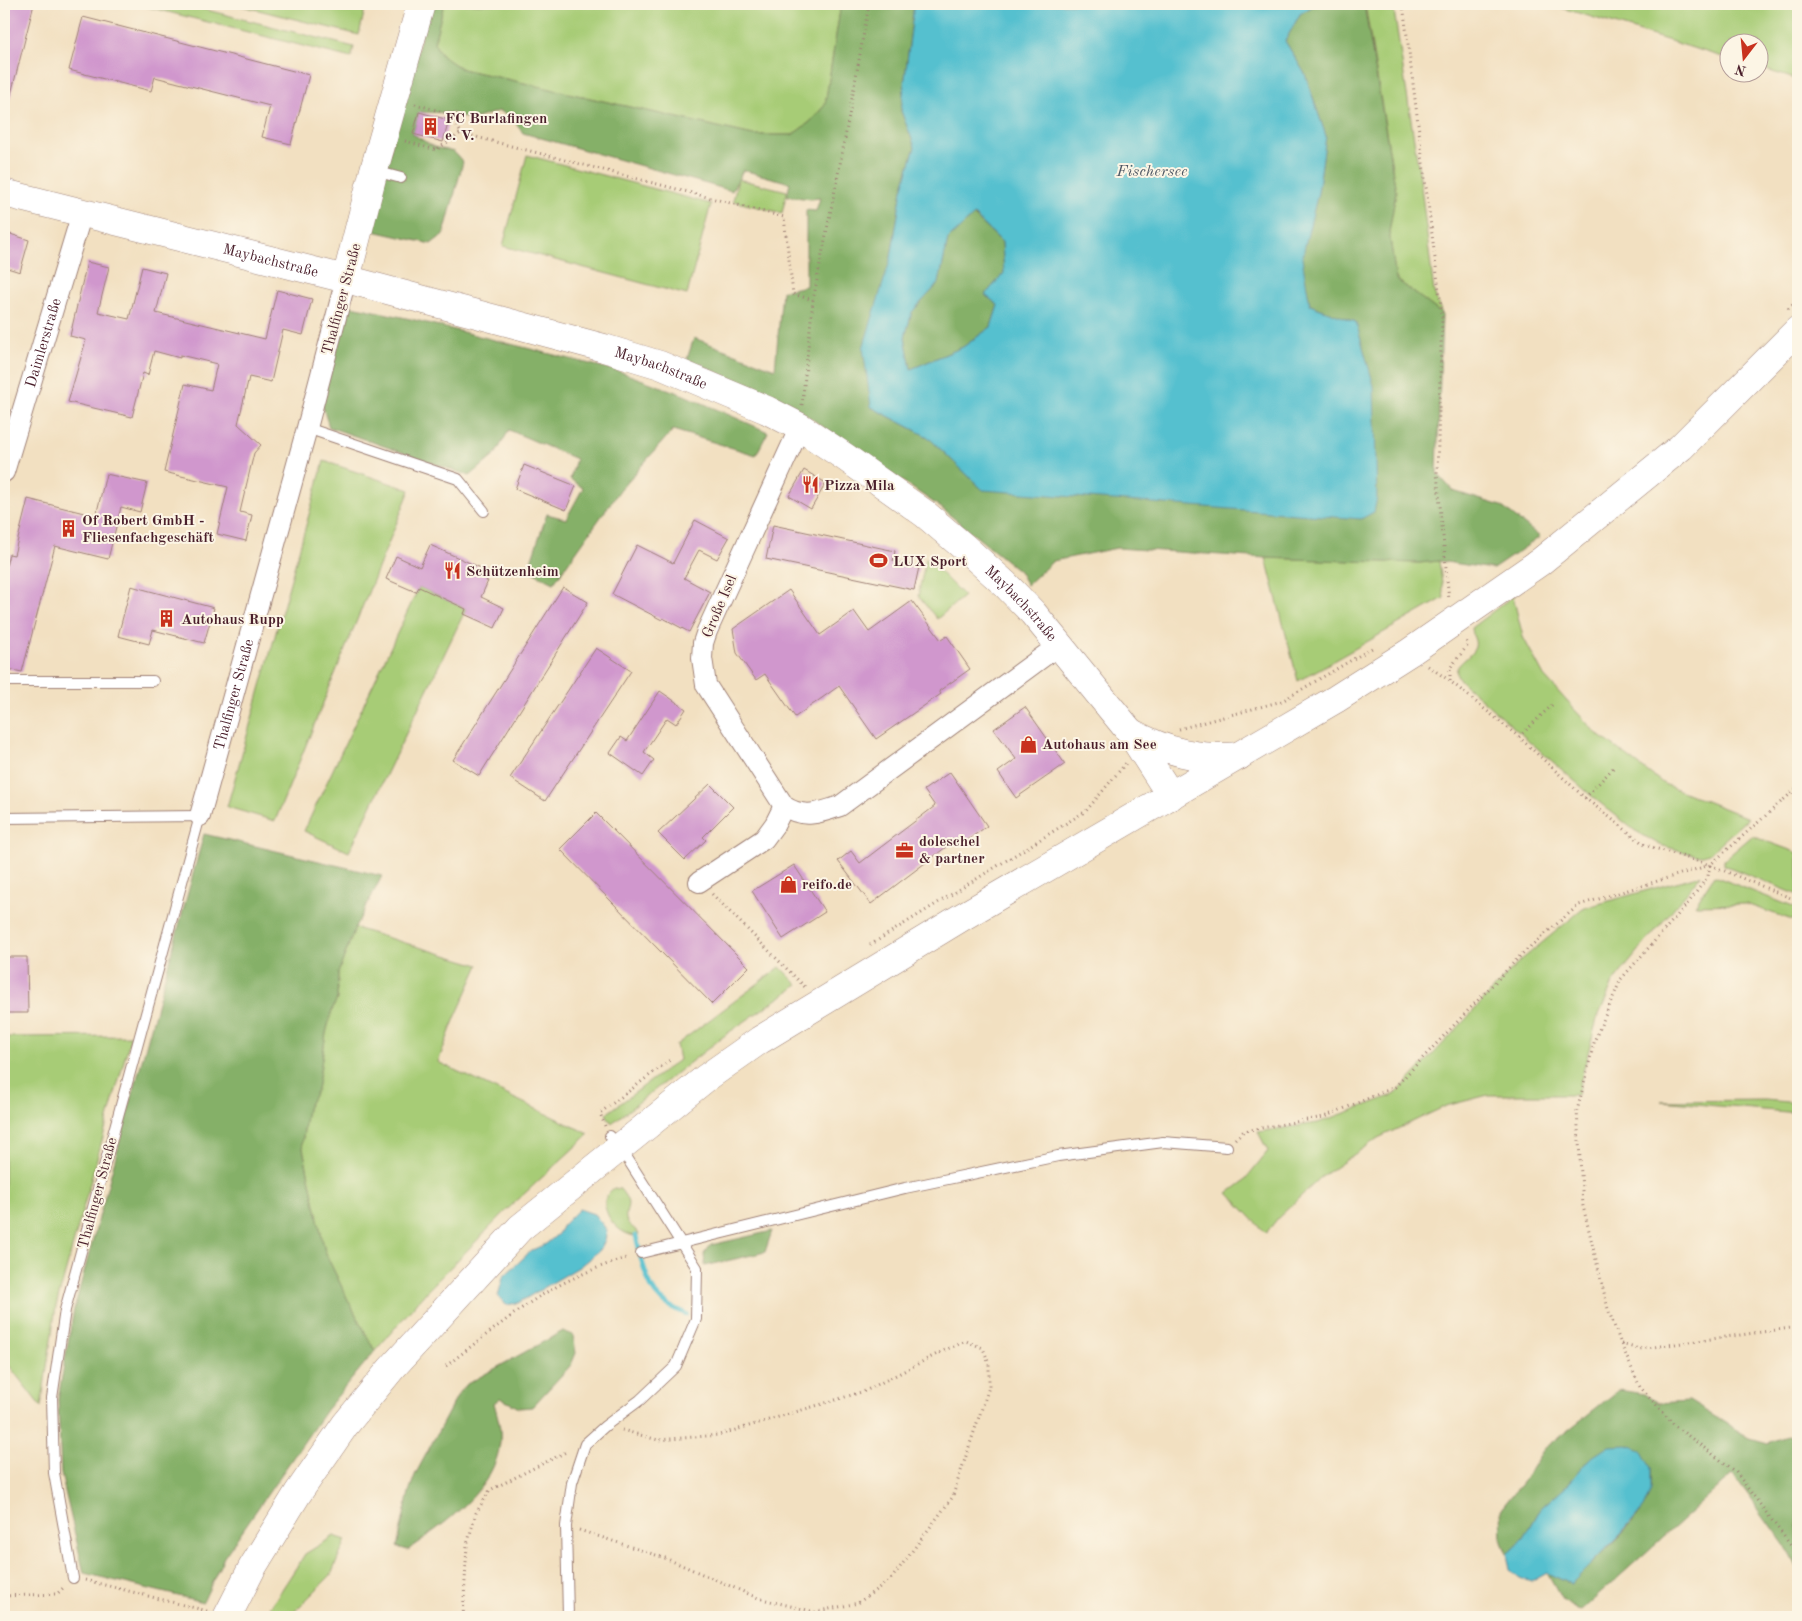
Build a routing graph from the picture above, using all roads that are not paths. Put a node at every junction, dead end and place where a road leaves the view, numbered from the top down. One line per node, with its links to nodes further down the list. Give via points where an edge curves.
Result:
1 (421, 4): 2 (street, Thalfinger Straße)
2 (374, 170): 3 (lane); 6 (street, Thalfinger Straße)
3 (401, 178)
4 (4, 193): 5 (street, Maybachstraße)
5 (82, 213): 6 (street, Maybachstraße); 10 (street, Daimlerstraße)
6 (346, 279): 8 (street, Maybachstraße, via 660,365 768,410); 9 (street, Thalfinger Straße)
7 (1791, 321): 16 (street, via 1681,447 1540,562 1410,652)
8 (800, 427): 12 (street, Maybachstraße, via 925,514 1032,613); 18 (street, Große Isel, via 706,631 702,658 706,685)
9 (307, 428): 11 (lane, via 458,479); 19 (street, Thalfinger Straße)
10 (4, 472)
11 (484, 511)
12 (1060, 645): 15 (street, Maybachstraße); 18 (street, via 840,806 805,815)
13 (4, 681): 14 (lane)
14 (154, 681)
15 (1130, 732): 16 (street, via 1152,744 1182,753); 17 (street, Maybachstraße)
16 (1241, 756): 17 (street)
17 (1171, 796): 22 (street, via 962,917 760,1040)
18 (784, 806): 21 (street, via 764,839)
19 (200, 816): 20 (lane); 26 (lane, Thalfinger Straße, via 65,1310 52,1398 54,1473)
20 (4, 818)
21 (700, 882)
22 (615, 1142): 24 (lane); 27 (street, via 520,1228 391,1369 344,1425 252,1568)
23 (1227, 1147): 24 (lane, via 1163,1142 1058,1156 905,1188)
24 (681, 1242): 25 (lane); 28 (lane, via 697,1268 696,1319 676,1366 585,1444 572,1483 566,1526)
25 (641, 1253)
26 (73, 1578)
27 (217, 1614)
28 (568, 1617)

